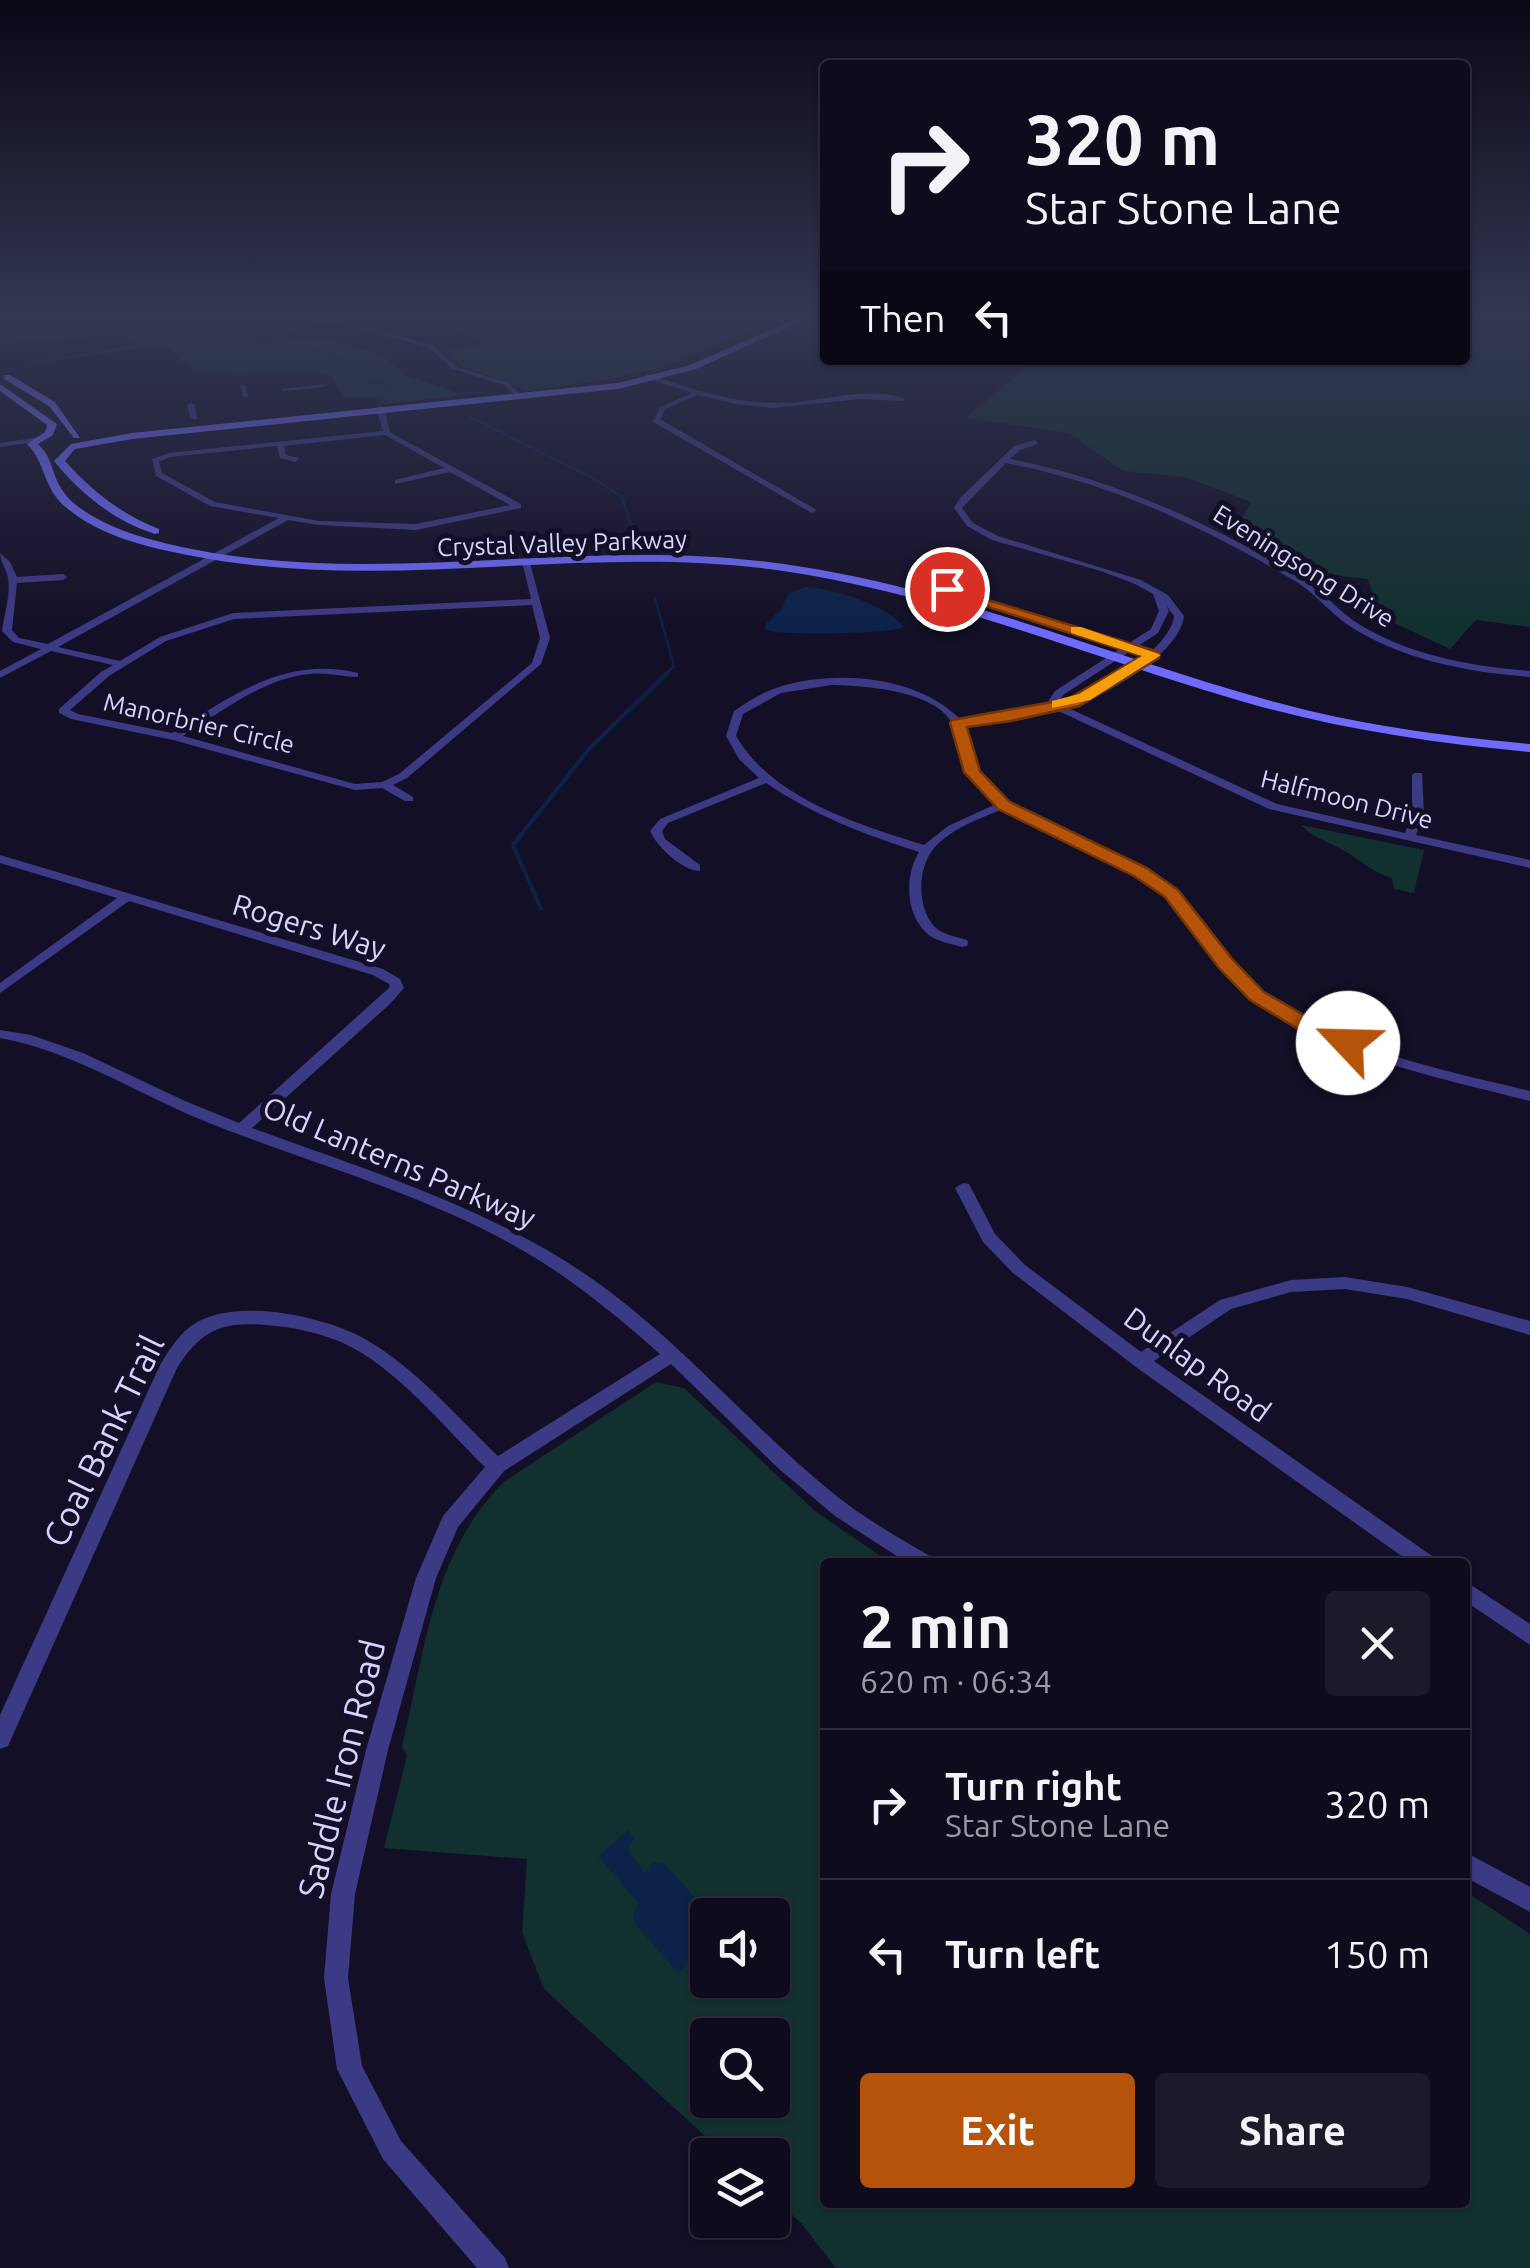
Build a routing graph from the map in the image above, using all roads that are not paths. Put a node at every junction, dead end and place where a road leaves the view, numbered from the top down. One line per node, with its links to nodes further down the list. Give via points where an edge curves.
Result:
1 (45, 419): 9 (main road, Crystal Valley Parkway, via 53,429)
2 (62, 419): 7 (main road, Crystal Valley Parkway)
3 (296, 419): 7 (main road)
4 (383, 419): 6 (street)
5 (657, 419): 16 (street)
6 (387, 433): 10 (street); 14 (street)
7 (76, 441): 9 (main road); 19 (main road, Crystal Valley Parkway, via 58,462 102,506 160,532)
8 (1036, 442): 13 (street)
9 (39, 444): 11 (street); 21 (main road, Crystal Valley Parkway, via 52,488 79,512 140,540)
10 (280, 444): 12 (street, via 282,456); 17 (street, via 155,461 159,474 213,504)
11 (0, 447)
12 (296, 460)
13 (1004, 460): 25 (street, via 960,504 964,521); 33 (street, Eveningsong Drive, via 1078,474 1156,502 1310,587 1350,623 1385,641 1456,663)
14 (452, 469): 15 (street); 18 (street, via 518,506 416,526)
15 (398, 482)
16 (812, 511)
17 (276, 516): 18 (street); 19 (street)
18 (287, 518): 19 (street)
19 (225, 548): 21 (street); 28 (main road, Crystal Valley Parkway, via 368,562 657,549 817,560 934,585)
20 (0, 556): 24 (street)
21 (209, 557): 22 (main road, Crystal Valley Parkway, via 362,572); 27 (street)
22 (526, 565): 26 (street); 30 (main road, Crystal Valley Parkway, via 678,559 829,573 933,597)
23 (62, 577): 24 (street)
24 (16, 580): 27 (street, via 8,631)
25 (1157, 594): 28 (street, via 1164,611 1160,626); 29 (street, via 1180,624)
26 (536, 602): 31 (street, Manorbrier Circle, via 232,612); 43 (street, via 545,638 536,664 430,757)
27 (46, 648): 31 (street); 34 (street)
28 (1131, 648): 29 (main road, Crystal Valley Parkway); 30 (street)
29 (1154, 655): 32 (street); 38 (main road, Crystal Valley Parkway, via 1347,710)
30 (1116, 657): 32 (main road, Crystal Valley Parkway); 36 (street)
31 (121, 664): 39 (street, Manorbrier Circle, via 63,711)
32 (1138, 664): 36 (street, via 1085,697); 40 (main road, Crystal Valley Parkway, via 1325,719)
33 (1530, 674)
34 (0, 675)
35 (354, 676): 39 (street, via 324,671 266,684)
36 (1052, 704): 37 (street); 46 (street, Halfmoon Drive, via 1273,807)
37 (958, 723): 42 (street, via 941,708 894,688 839,682 789,687 754,702 732,725 744,760); 45 (street, via 972,772)
38 (1530, 734)
39 (174, 737): 43 (street, Manorbrier Circle, via 355,787)
40 (1530, 748)
41 (1418, 775): 46 (street, via 1418,814)
42 (769, 778): 47 (street, via 848,825); 50 (street, via 664,821 656,831 660,841)
43 (384, 785): 44 (street)
44 (408, 799)
45 (1004, 805): 47 (street, via 970,818); 55 (street, via 1172,894 1257,996 1315,1030)
46 (1409, 839): 49 (street, Halfmoon Drive)
47 (926, 850): 52 (street, via 914,894 921,915 934,933)
48 (0, 858): 51 (street, Rogers Way)
49 (1530, 864)
50 (696, 868)
51 (127, 897): 53 (street); 56 (street, Rogers Way, via 395,982 385,1001)
52 (962, 943)
53 (0, 989)
54 (0, 1034): 56 (street, Old Lanterns Parkway, via 74,1057)
55 (1530, 1096)
56 (241, 1129): 59 (street, Old Lanterns Parkway, via 508,1238 571,1272)
57 (963, 1188): 60 (street, Dunlap Road, via 990,1238 1020,1269)
58 (1530, 1328): 60 (street, via 1407,1292 1345,1283 1291,1286 1226,1304)
59 (670, 1356): 61 (street, Saddle Iron Road); 62 (street, Old Lanterns Parkway, via 817,1491)
60 (1141, 1362): 63 (street, Dunlap Road)
61 (497, 1466): 66 (street, Coal Bank Trail, via 361,1344 289,1322 236,1318 207,1324 182,1343 170,1365); 69 (street, Saddle Iron Road, via 450,1522 426,1578 343,1894 336,1978 350,2069 392,2150)
62 (916, 1558)
63 (1419, 1558)
64 (1470, 1594): 65 (street)
65 (1530, 1636)
66 (0, 1738)
67 (1470, 1867): 68 (street)
68 (1530, 1900)
69 (495, 2268)

